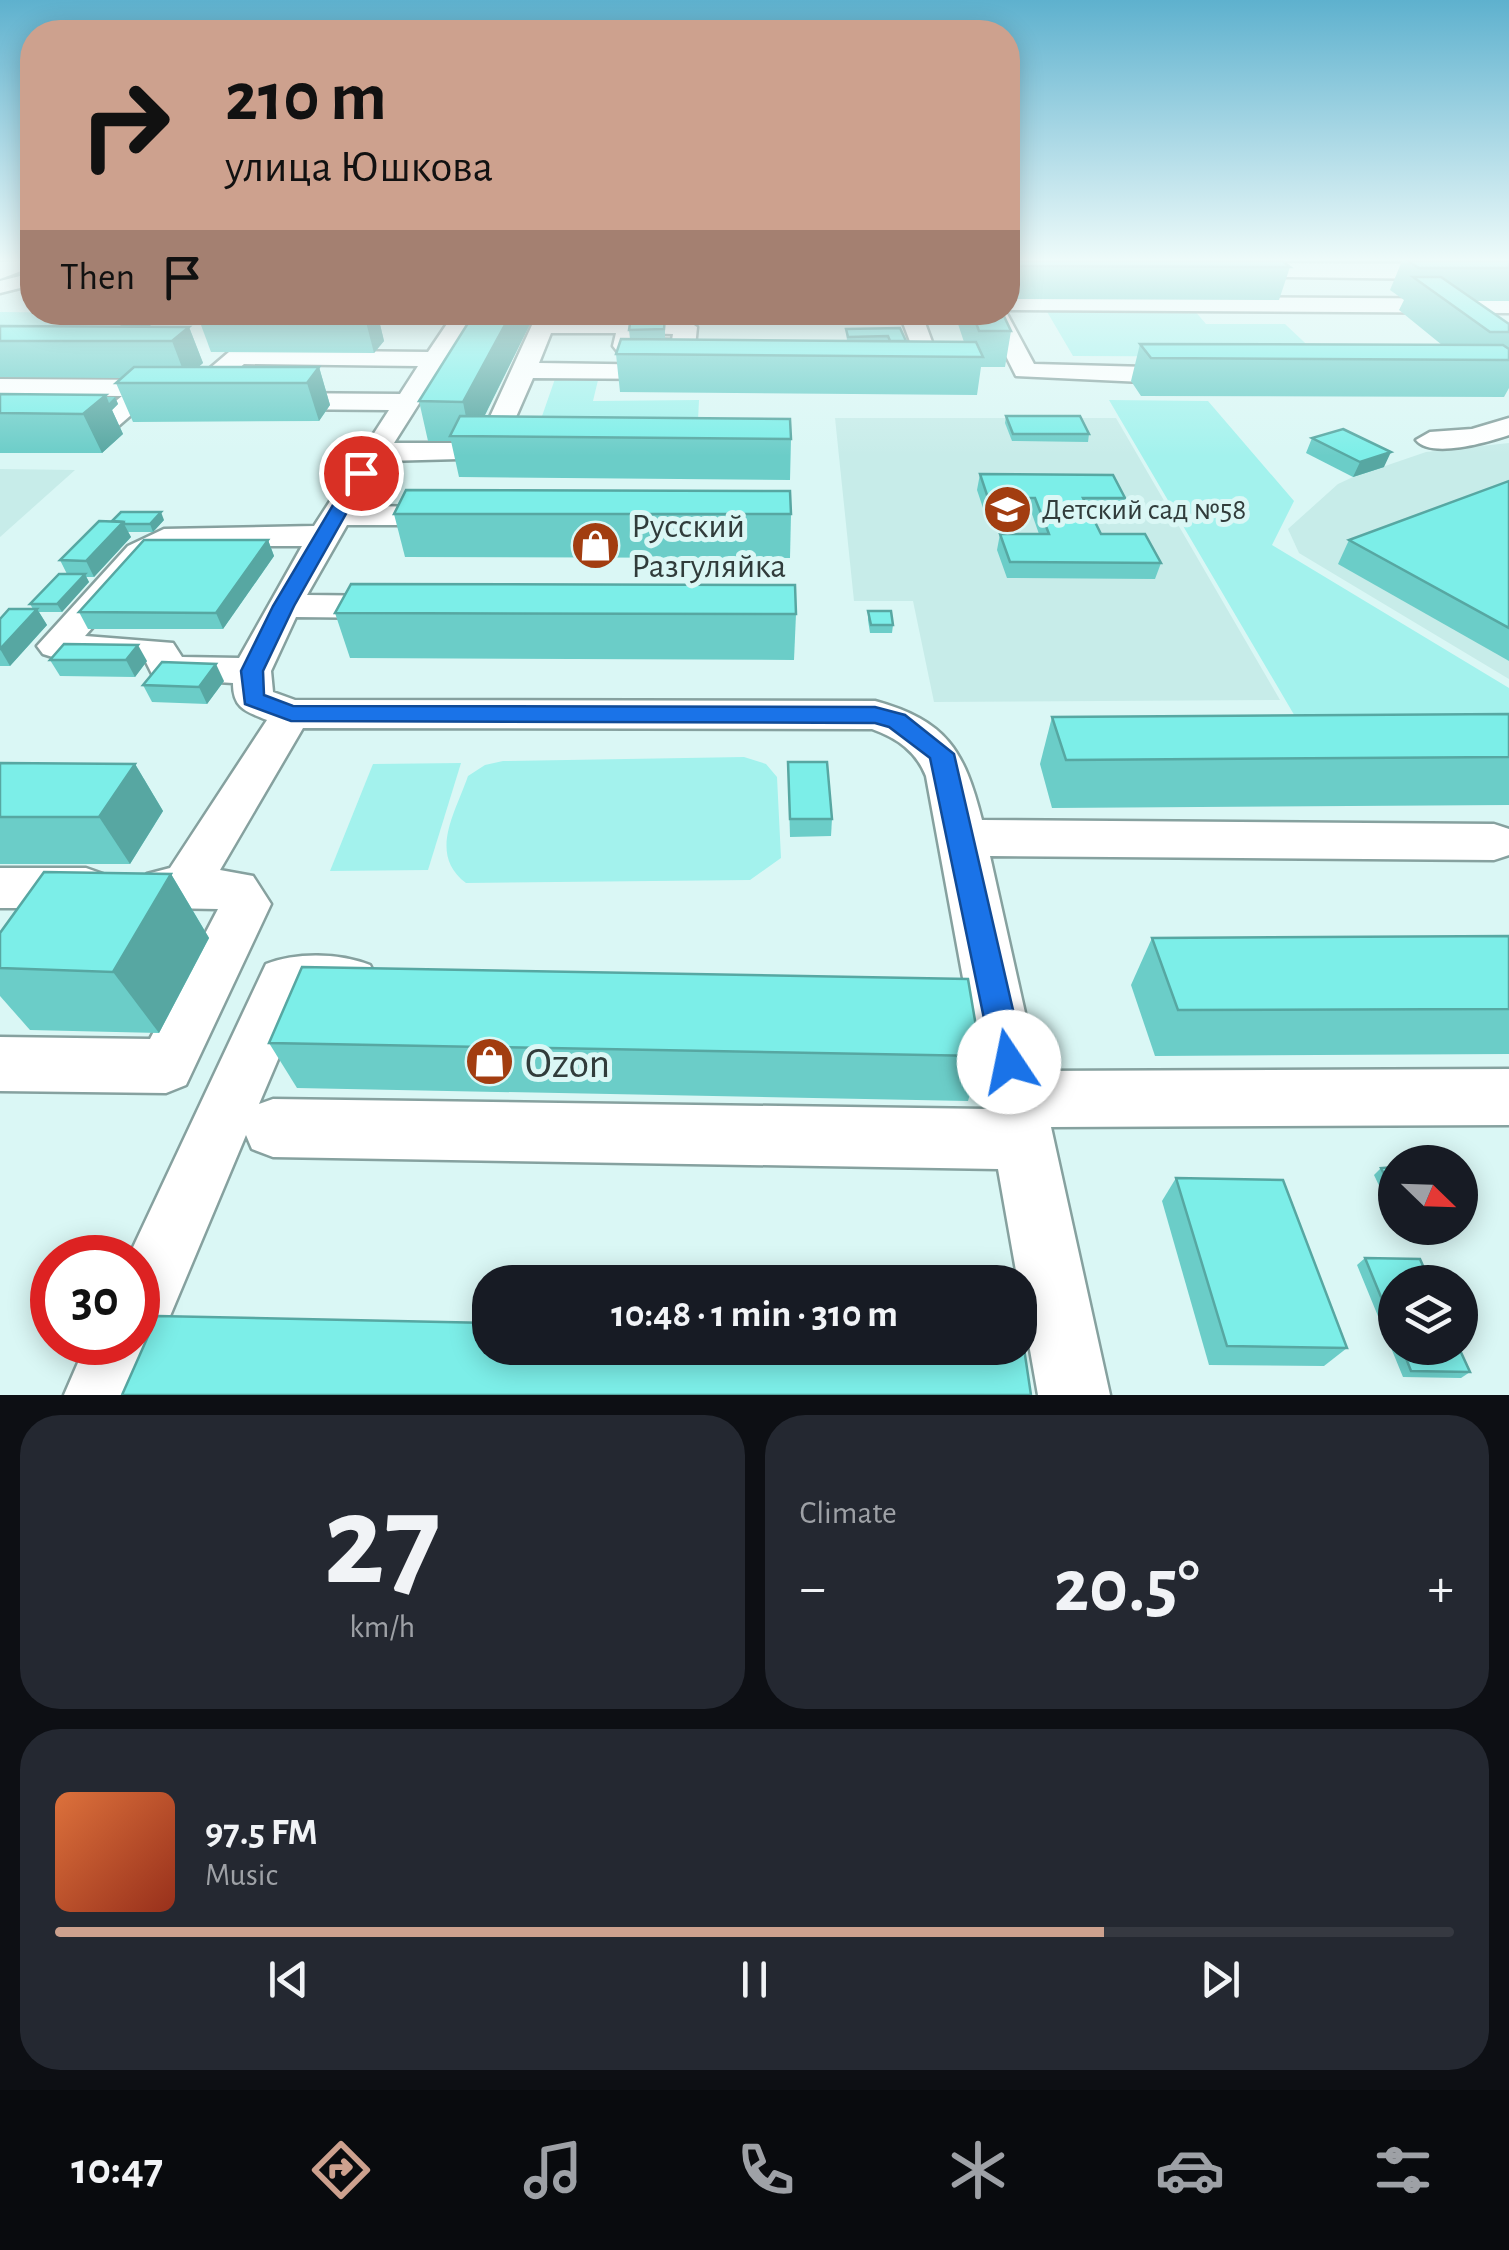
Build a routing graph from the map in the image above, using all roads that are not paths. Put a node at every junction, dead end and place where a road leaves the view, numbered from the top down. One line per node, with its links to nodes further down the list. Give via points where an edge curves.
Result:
1 (457, 326): 5 (street)
2 (543, 326): 7 (street)
3 (914, 326): 6 (street)
4 (1002, 326): 9 (street, via 1025,371)
5 (437, 359): 12 (street, via 238,358); 13 (street)
6 (926, 366)
7 (524, 370): 8 (street); 18 (street)
8 (702, 372)
9 (1216, 376)
10 (0, 387): 11 (street)
11 (147, 388): 12 (street); 15 (street, via 98,428)
12 (223, 396): 13 (street)
13 (409, 402): 17 (street)
14 (1509, 426): 16 (street)
15 (0, 428)
16 (1430, 440)
17 (376, 452): 18 (street); 21 (street)
18 (488, 452): 19 (street)
19 (527, 452)
20 (470, 517): 21 (street)
21 (329, 526): 22 (street); 24 (street, via 175,536 140,553 56,646 160,650 168,669)
22 (284, 606): 23 (street); 24 (street)
23 (419, 607)
24 (252, 671): 25 (street, via 253,699)
25 (291, 714): 26 (street, via 875,715 916,732 942,754); 30 (street)
26 (963, 838): 27 (street); 34 (street)
27 (1494, 842)
28 (0, 888): 29 (street)
29 (71, 888): 30 (street); 31 (street)
30 (184, 888): 35 (street, via 236,890 246,904 166,1066)
31 (41, 933)
32 (403, 982): 39 (street, via 285,980)
33 (936, 987): 34 (street)
34 (996, 988): 37 (street)
35 (0, 1064)
36 (1509, 1098): 37 (street)
37 (1020, 1119): 38 (street); 42 (street)
38 (273, 1128)
39 (160, 1261)
40 (114, 1365): 41 (street)
41 (100, 1395)
42 (1074, 1395)

